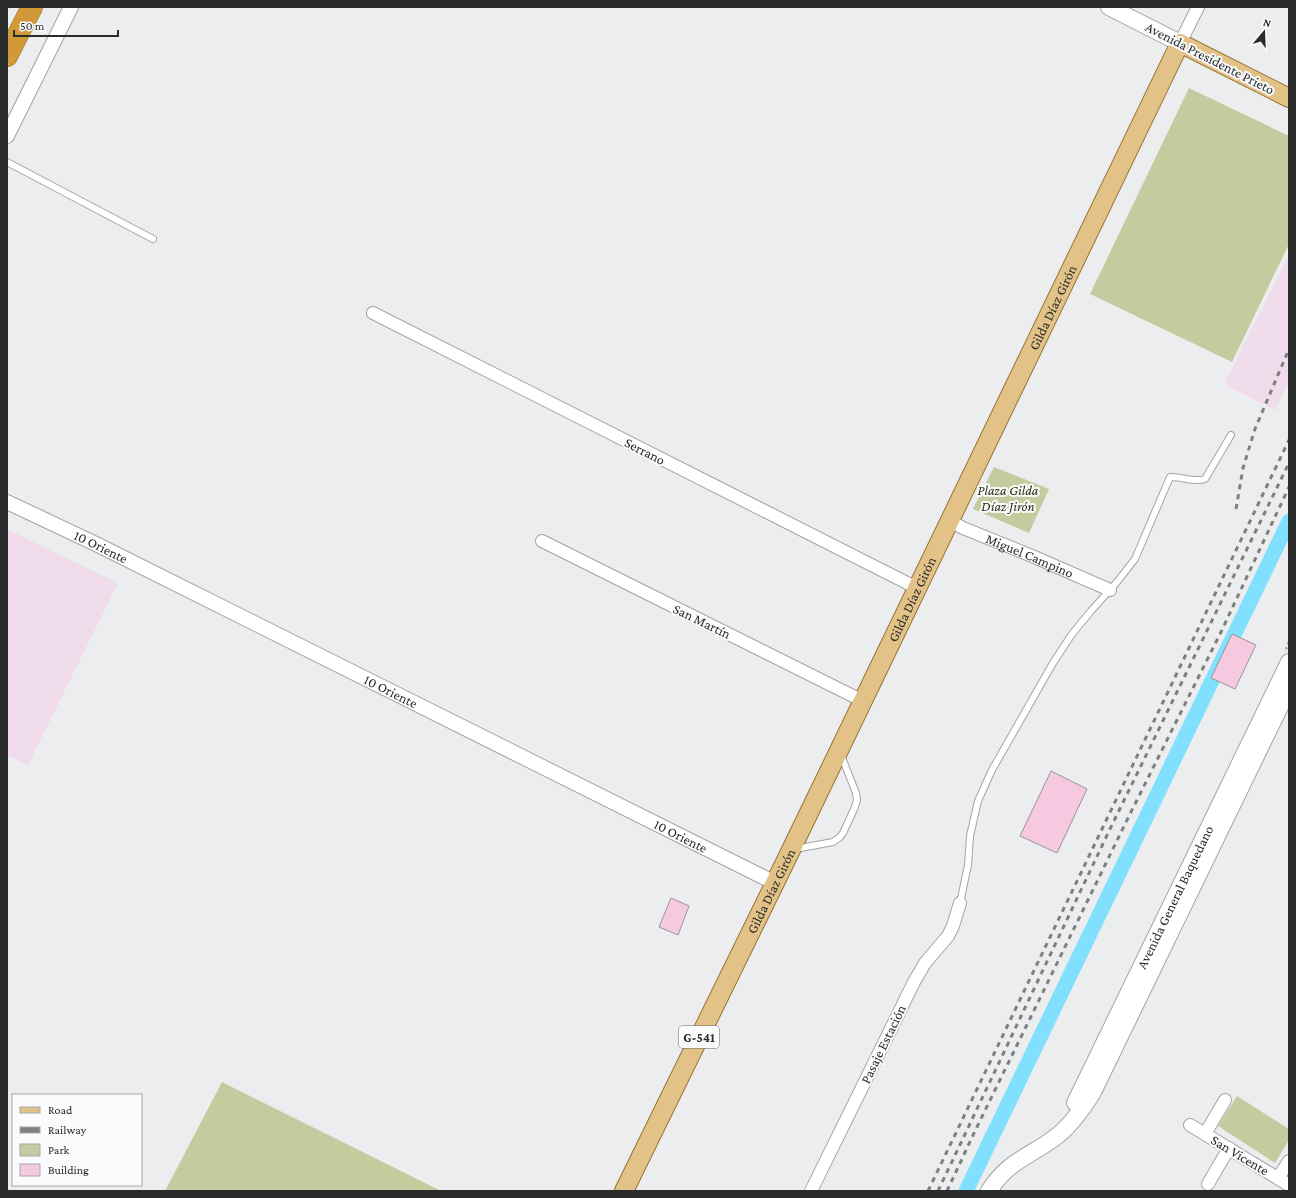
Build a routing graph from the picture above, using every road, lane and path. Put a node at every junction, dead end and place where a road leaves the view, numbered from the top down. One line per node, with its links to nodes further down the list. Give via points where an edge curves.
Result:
1 (32, 7): 6 (highway)
2 (71, 7): 8 (street)
3 (1109, 7): 5 (main road, Avenida Presidente Prieto)
4 (1198, 7): 5 (street, Gilda Díaz Girón)
5 (1180, 44): 7 (main road, Avenida Presidente Prieto); 14 (main road, Gilda Díaz Girón)
6 (7, 56)
7 (1289, 98)
8 (7, 136)
9 (7, 162): 10 (lane)
10 (153, 239)
11 (373, 313): 16 (street, Serrano)
12 (1231, 435): 17 (lane, via 1205,479 1195,482 1170,477 1135,559)
13 (7, 502): 22 (street, 10 Oriente)
14 (950, 521): 16 (main road, Gilda Díaz Girón); 17 (street, Miguel Campino)
15 (542, 541): 19 (street, San Martín)
16 (917, 588): 19 (main road, Gilda Díaz Girón)
17 (1110, 590): 23 (lane, via 1072,634 992,770 978,802)
18 (1288, 675): 34 (main road, Avenida General Baquedano, via 1061,1133 1010,1166)
19 (863, 701): 20 (main road, Gilda Díaz Girón)
20 (839, 750): 21 (main road, Gilda Díaz Girón); 21 (lane, via 857,800 843,833 833,842)
21 (791, 850): 22 (main road, Gilda Díaz Girón)
22 (775, 883): 32 (main road, Gilda Díaz Girón / G-541)
23 (960, 902): 33 (street, Pasaje Estación, via 948,936 925,963 914,982)
24 (1225, 1100): 26 (street)
25 (1190, 1125): 26 (street, San Vicente)
26 (1205, 1134): 27 (street, San Vicente)
27 (1229, 1148): 29 (street, San Vicente); 30 (street)
28 (1289, 1160): 29 (street)
29 (1278, 1178): 31 (street, San Vicente)
30 (1208, 1184)
31 (1289, 1185)
32 (624, 1191)
33 (811, 1191)
34 (989, 1191)

